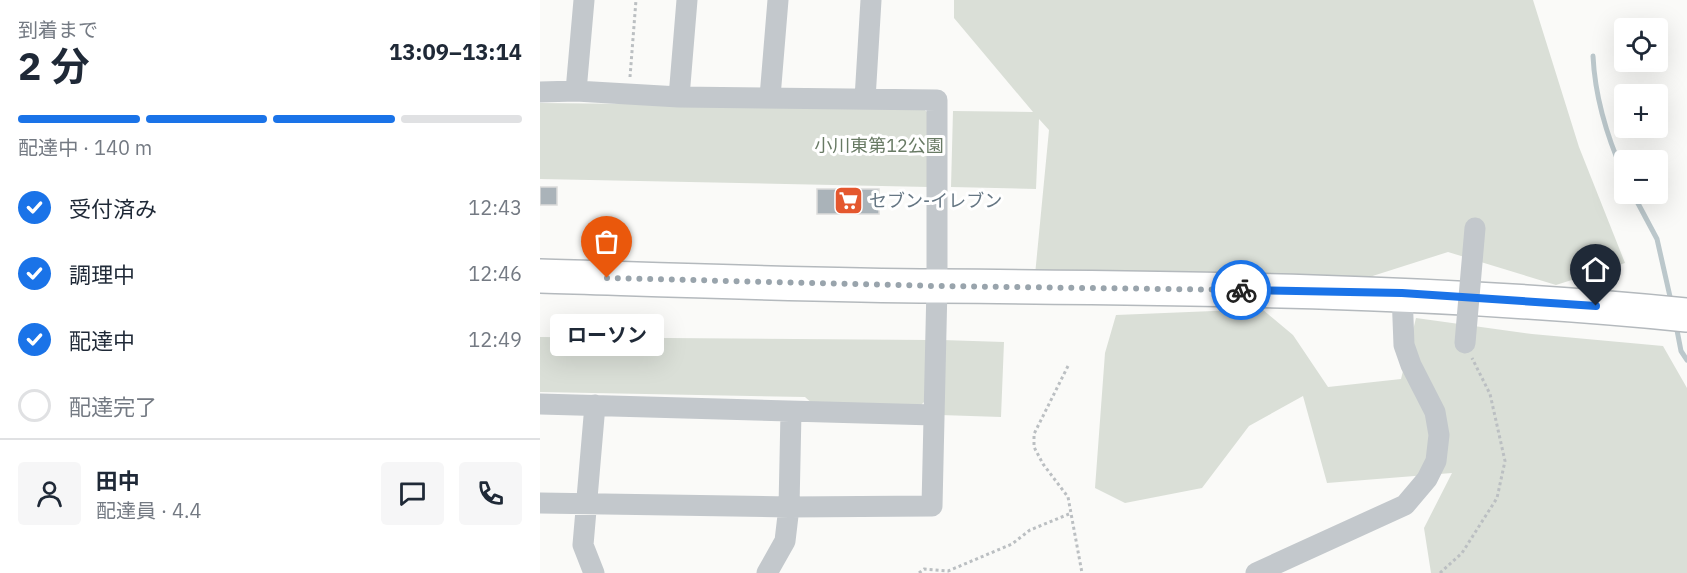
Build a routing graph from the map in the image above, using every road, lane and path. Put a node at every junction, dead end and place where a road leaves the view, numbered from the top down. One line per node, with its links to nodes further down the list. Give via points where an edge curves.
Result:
1 (584, 0): 6 (street)
2 (636, 0): 8 (path)
3 (687, 0): 9 (street)
4 (778, 0): 10 (street)
5 (871, 0): 11 (street)
6 (576, 91): 7 (street); 8 (street)
7 (540, 92)
8 (629, 94): 9 (street)
9 (679, 97): 10 (street)
10 (770, 97): 11 (street)
11 (865, 99): 14 (street, via 937,100)
12 (1475, 228): 17 (street, bridge)
13 (540, 276): 14 (highway)
14 (936, 286): 15 (highway); 22 (street)
15 (1402, 293): 16 (highway, via 1573,303); 31 (street, via 1404,345 1435,412 1439,435 1436,461 1427,479 1405,505)
16 (1687, 315)
17 (1465, 343): 32 (path, via 1490,394 1505,461 1497,498 1462,553)
18 (1068, 366): 26 (path, via 1034,434 1034,447 1068,497)
19 (540, 404): 20 (street)
20 (595, 405): 21 (street); 24 (street)
21 (791, 412): 22 (street); 25 (street)
22 (934, 415): 25 (street, via 932,506)
23 (540, 503): 24 (street)
24 (588, 504): 25 (street); 27 (street, via 583,545)
25 (789, 507): 28 (street, via 785,540)
26 (1069, 513): 29 (path, via 1030,530 1012,544 948,571 924,569); 30 (path)
27 (594, 573)
28 (767, 573)
29 (920, 573)
30 (1082, 573)
31 (1256, 573)
32 (1440, 573)

